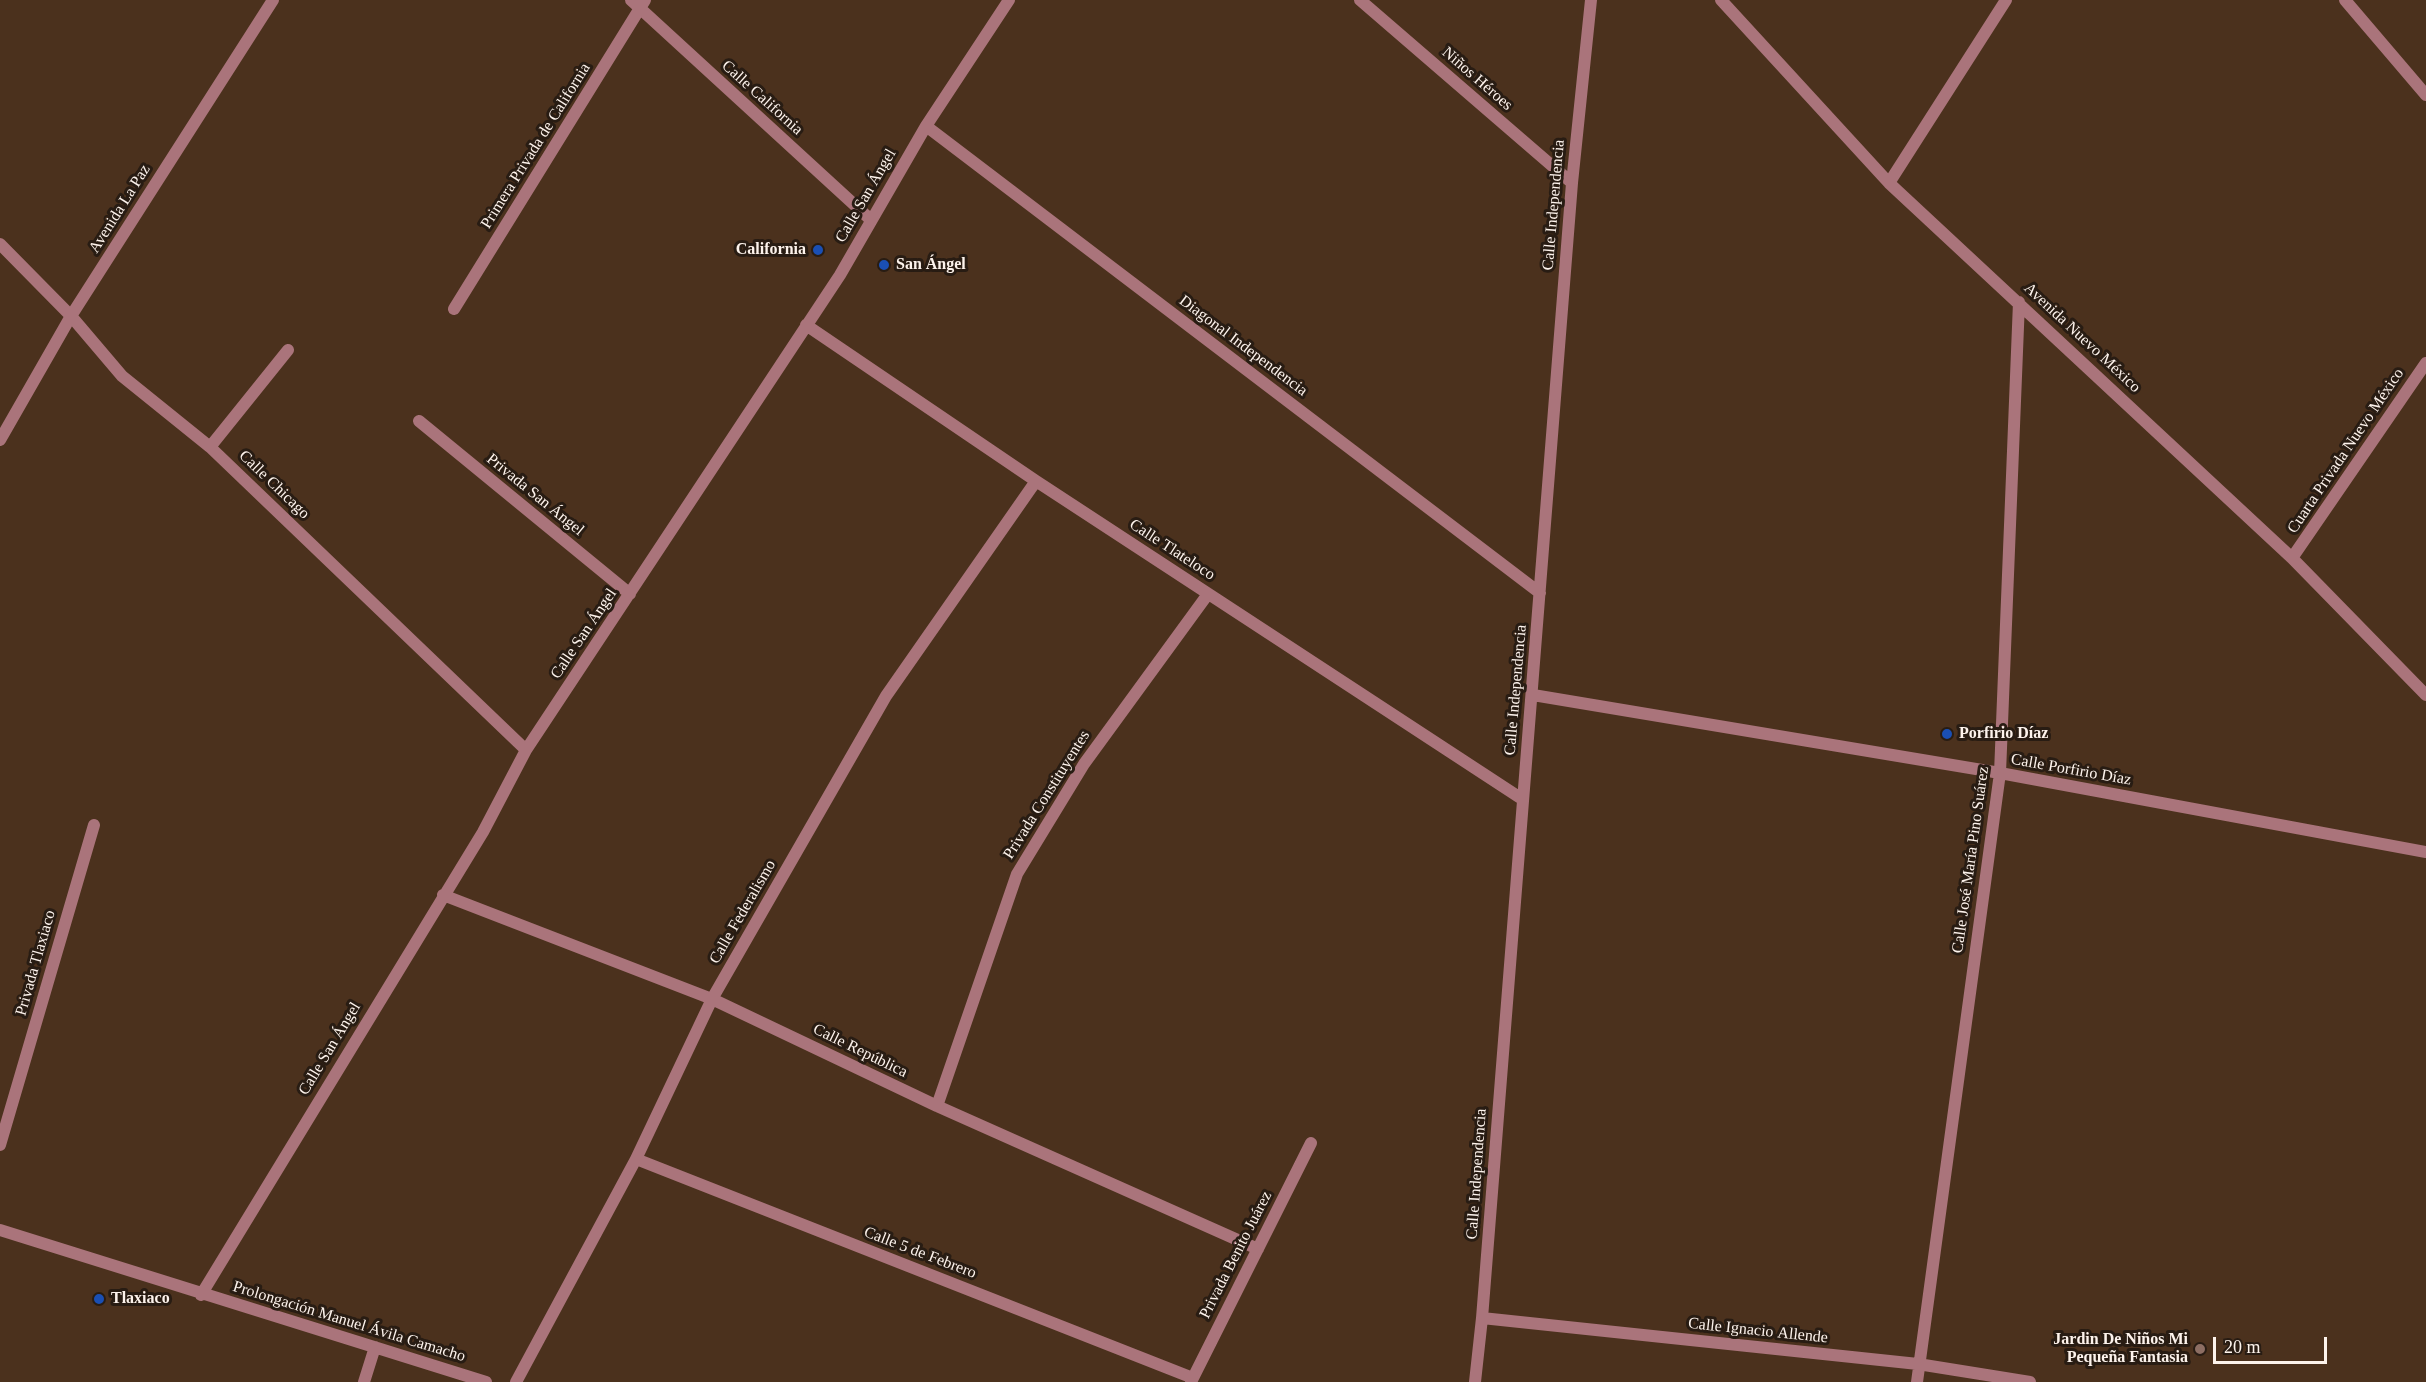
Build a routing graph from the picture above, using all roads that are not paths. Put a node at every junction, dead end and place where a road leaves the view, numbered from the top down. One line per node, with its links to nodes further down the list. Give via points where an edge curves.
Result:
1 (273, 0): 17 (street, Avenida La Paz)
2 (1009, 0): 10 (street, Calle San Ángel)
3 (1360, 0): 11 (street, Niños Héroes)
4 (1591, 0): 11 (street, Calle Independencia)
5 (1721, 0): 12 (street, Avenida Nuevo México)
6 (2006, 0): 12 (street)
7 (2344, 0): 9 (street)
8 (639, 3): 13 (street, Calle California); 16 (street, Primera Privada de California)
9 (2426, 95)
10 (926, 126): 13 (street, Calle San Ángel); 26 (street, Diagonal Independencia)
11 (1572, 183): 26 (street, Calle Independencia)
12 (1889, 183): 15 (street, Avenida Nuevo México)
13 (871, 220): 18 (street, Calle San Ángel)
14 (0, 244): 17 (street, Calle Chicago)
15 (2019, 302): 25 (street, Avenida Nuevo México); 32 (street, Calle José María Pino Suárez)
16 (454, 309)
17 (71, 316): 22 (street, Avenida La Paz); 23 (street, Calle Chicago, via 122,376)
18 (806, 325): 24 (street, Calle Tlateloco); 27 (street, Calle San Ángel)
19 (288, 350): 23 (street)
20 (2426, 363): 25 (street, Cuarta Privada Nuevo México)
21 (420, 421): 27 (street, Privada San Ángel)
22 (0, 440)
23 (210, 447): 31 (street, Calle Chicago)
24 (1036, 481): 28 (street, Calle Tlateloco); 37 (street, Calle Federalismo, via 886,696)
25 (2292, 558): 30 (street, Avenida Nuevo México)
26 (1540, 593): 29 (street, Calle Independencia)
27 (630, 594): 31 (street, Calle San Ángel)
28 (1209, 594): 33 (street, Calle Tlateloco); 38 (street, Privada Constituyentes, via 1084,764 1017,874)
29 (1533, 695): 32 (street, Calle Porfirio Díaz); 33 (street, Calle Independencia)
30 (2426, 695)
31 (526, 750): 36 (street, Calle San Ángel, via 483,832)
32 (2000, 773): 35 (street, Calle Porfirio Díaz); 47 (street, Calle José María Pino Suárez)
33 (1522, 799): 45 (street, Calle Independencia)
34 (94, 825): 40 (street, Privada Tlaxiaco)
35 (2426, 852)
36 (442, 895): 37 (street, Calle República); 44 (street, Calle San Ángel)
37 (712, 999): 38 (street, Calle República); 41 (street, Calle Federalismo)
38 (937, 1106): 43 (street, Calle República)
39 (1311, 1143): 43 (street, Privada Benito Juárez)
40 (0, 1145)
41 (636, 1159): 48 (street, Calle 5 de Febrero); 51 (street, Calle Federalismo)
42 (0, 1230): 44 (street)
43 (1258, 1249): 48 (street, Privada Benito Juárez)
44 (201, 1295): 46 (street, Prolongación Manuel Ávila Camacho)
45 (1482, 1318): 47 (street, Calle Ignacio Allende); 52 (street, Calle Independencia)
46 (375, 1347): 49 (street); 50 (street, Prolongación Manuel Ávila Camacho)
47 (1918, 1364): 53 (street, Calle José María Pino Suárez); 54 (street, Calle Ignacio Allende)
48 (1192, 1380)
49 (364, 1382)
50 (486, 1382)
51 (516, 1382)
52 (1475, 1382)
53 (1917, 1382)
54 (2030, 1382)

